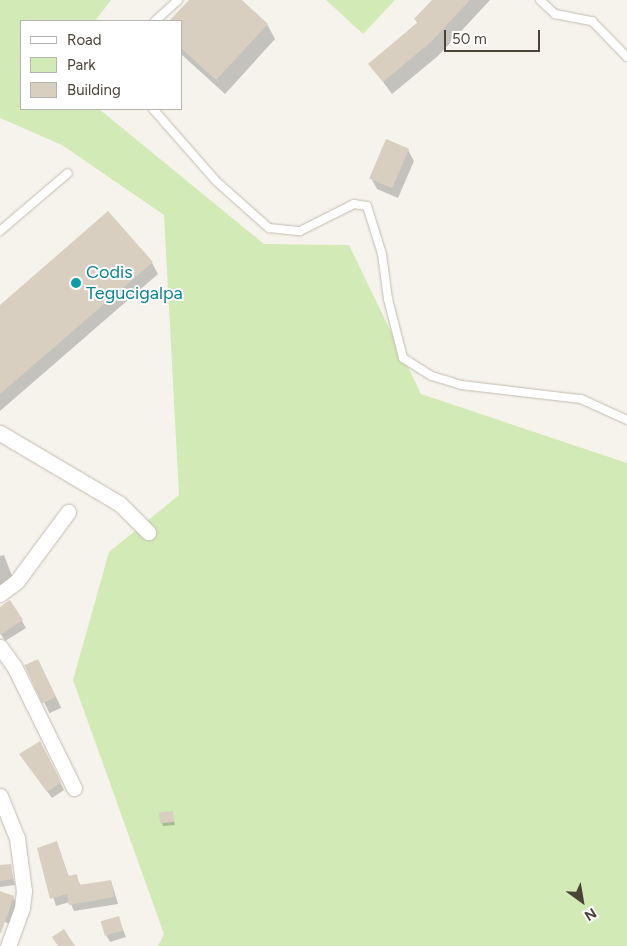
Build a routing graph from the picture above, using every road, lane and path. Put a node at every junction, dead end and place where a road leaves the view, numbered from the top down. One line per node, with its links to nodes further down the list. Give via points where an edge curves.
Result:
1 (178, 0): 3 (lane)
2 (540, 0): 4 (lane, via 554,14 592,21)
3 (157, 20)
4 (627, 56)
5 (154, 110): 8 (lane, via 216,181 269,228 300,231 354,204 367,206 382,254 388,300 403,358 432,376 461,385 581,398)
6 (68, 173): 7 (lane)
7 (0, 230)
8 (627, 420)
9 (0, 432): 11 (street, via 120,504)
10 (68, 512): 12 (street, via 17,581)
11 (148, 532)
12 (0, 594)
13 (0, 647): 14 (street, via 14,666)
14 (74, 788)
15 (0, 796): 16 (street, via 16,838 24,891 22,908)
16 (8, 946)

